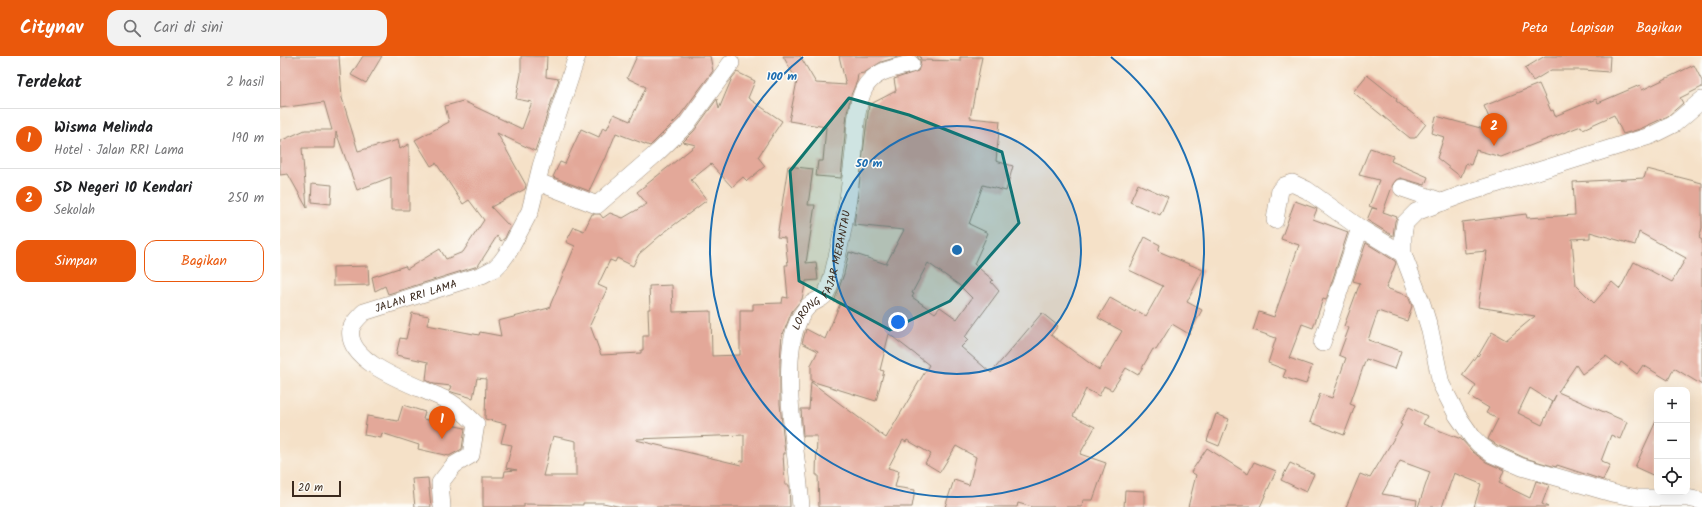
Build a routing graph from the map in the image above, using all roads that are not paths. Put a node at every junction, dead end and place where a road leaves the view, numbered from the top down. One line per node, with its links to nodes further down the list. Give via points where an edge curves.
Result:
1 (577, 56): 5 (street, JALAN RRI LAMA)
2 (731, 63): 5 (street, via 686,125 597,205)
3 (911, 64): 14 (street, LORONG FAJAR MERANTAU, via 884,71 874,77 865,88 857,120 848,207 835,264 825,295 802,314 792,339 790,389)
4 (1702, 100): 7 (street, via 1674,124 1650,136)
5 (538, 182): 13 (street, JALAN RRI LAMA, via 522,228 509,251 495,268 482,275 364,312 351,329 352,342 356,350 377,368 451,402 476,424 471,455 454,465 440,483)
6 (1402, 188): 7 (street)
7 (1443, 202): 10 (street, via 1410,216 1405,223)
8 (1275, 220): 9 (street, via 1280,190 1292,183 1307,190)
9 (1360, 228): 10 (street); 11 (street)
10 (1403, 254): 12 (street, via 1430,330 1442,384 1457,415 1480,445 1492,454 1522,467 1612,493 1638,498 1687,498)
11 (1322, 343)
12 (1702, 501)
13 (442, 507)
14 (801, 507)

